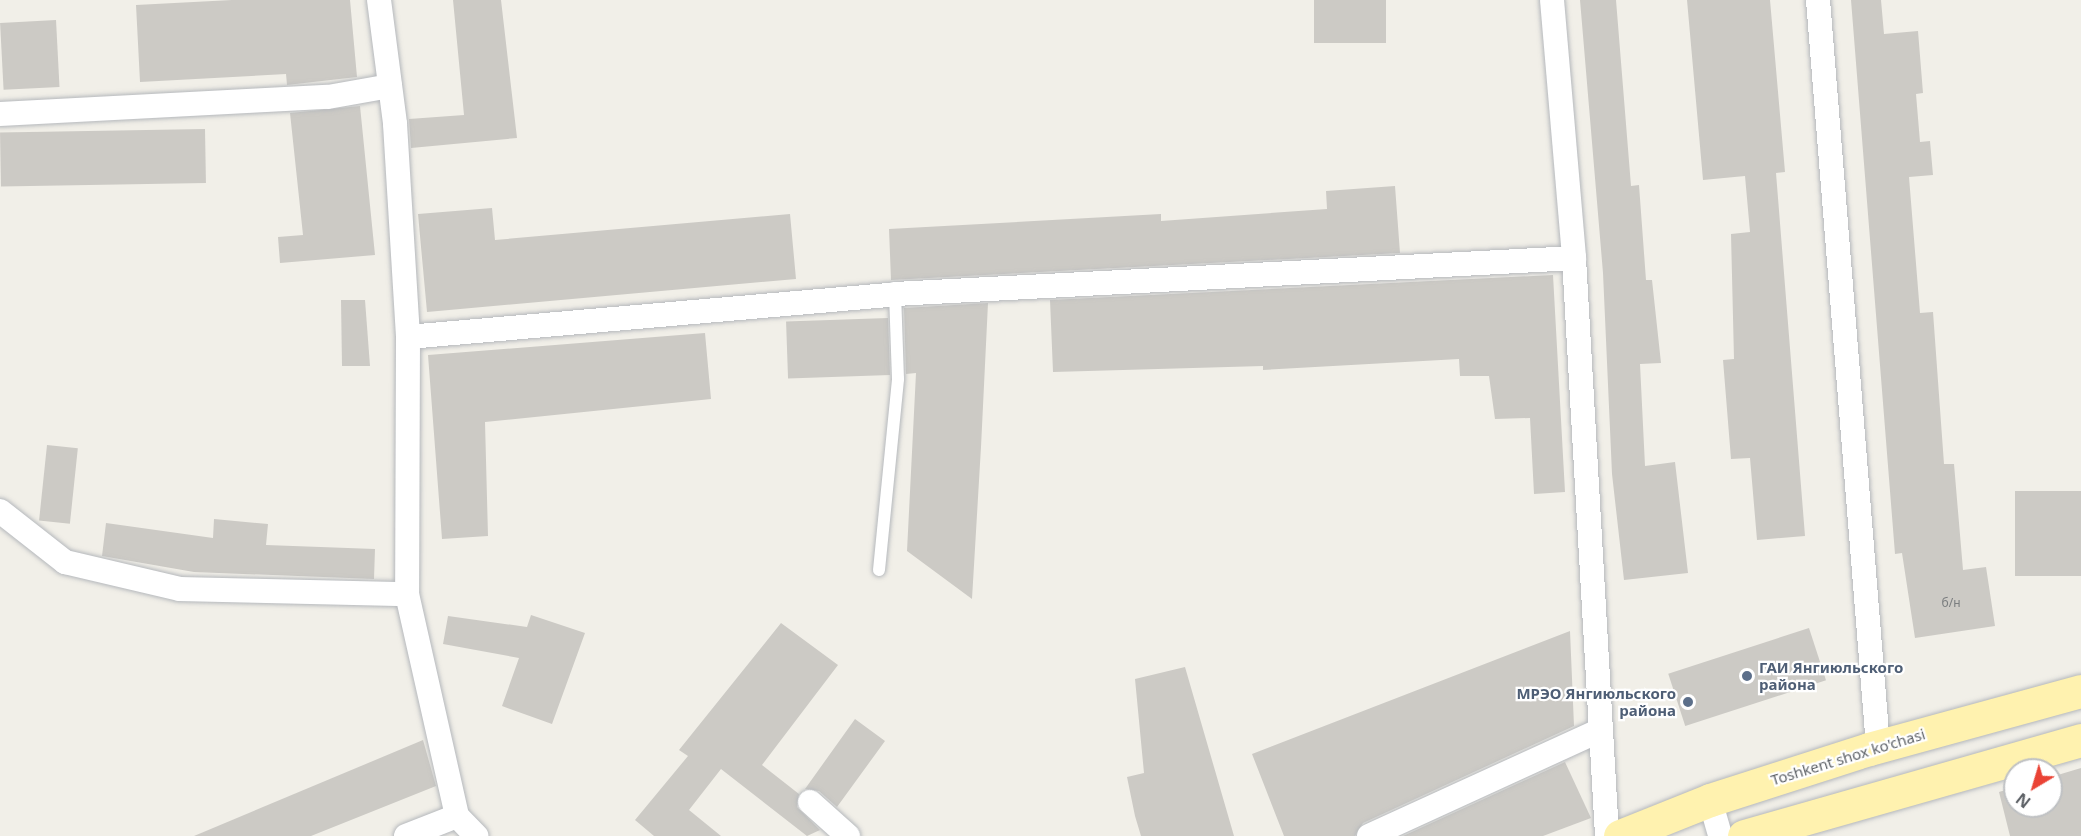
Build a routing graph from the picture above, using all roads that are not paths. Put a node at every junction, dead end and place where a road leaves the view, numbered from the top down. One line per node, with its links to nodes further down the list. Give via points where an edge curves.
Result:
1 (379, 0): 4 (street)
2 (1552, 0): 6 (street)
3 (1818, 0): 15 (street)
4 (390, 86): 5 (street, via 328,97); 8 (street)
5 (0, 114)
6 (1574, 258): 7 (street); 13 (street)
7 (895, 294): 8 (street); 10 (lane, via 898,379)
8 (408, 337): 11 (street)
9 (0, 511): 11 (street, via 65,562 180,589)
10 (879, 570)
11 (408, 594): 18 (street)
12 (2081, 691): 15 (main road, Toshkent shox ko'chasi)
13 (1601, 730): 22 (street); 23 (street)
14 (2081, 740): 26 (main road)
15 (1878, 746): 16 (main road, Toshkent shox ko'chasi)
16 (1710, 800): 24 (main road, Toshkent shox ko'chasi); 25 (street)
17 (810, 802): 21 (street)
18 (457, 816): 19 (street); 20 (street)
19 (406, 836)
20 (476, 836)
21 (848, 836)
22 (1369, 836)
23 (1607, 836)
24 (1620, 836)
25 (1720, 836)
26 (1744, 836)

